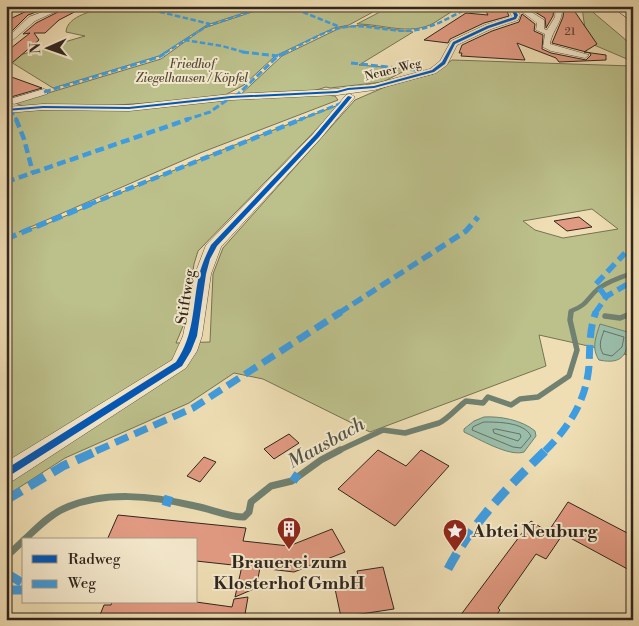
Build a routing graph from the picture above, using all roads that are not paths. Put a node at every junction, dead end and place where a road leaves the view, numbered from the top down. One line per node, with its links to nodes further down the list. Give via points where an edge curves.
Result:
1 (65, 6): 8 (street, via 32,19)
2 (510, 6): 10 (street, Neuer Weg, via 515,18 454,43 447,60 435,70)
3 (517, 6): 7 (street, via 538,18 540,30)
4 (559, 6): 7 (street, via 560,17)
5 (614, 6): 6 (street)
6 (633, 20)
7 (549, 33): 9 (street, via 548,47)
8 (6, 44)
9 (585, 55)
10 (362, 90): 12 (street); 13 (street, Stiftweg, via 361,94)
11 (44, 92): 14 (street)
12 (336, 92): 13 (street); 14 (street, via 235,96 124,108)
13 (350, 97): 15 (street, Stiftweg, via 214,245 203,272 193,338 187,355 179,364)
14 (8, 106)
15 (6, 474)

